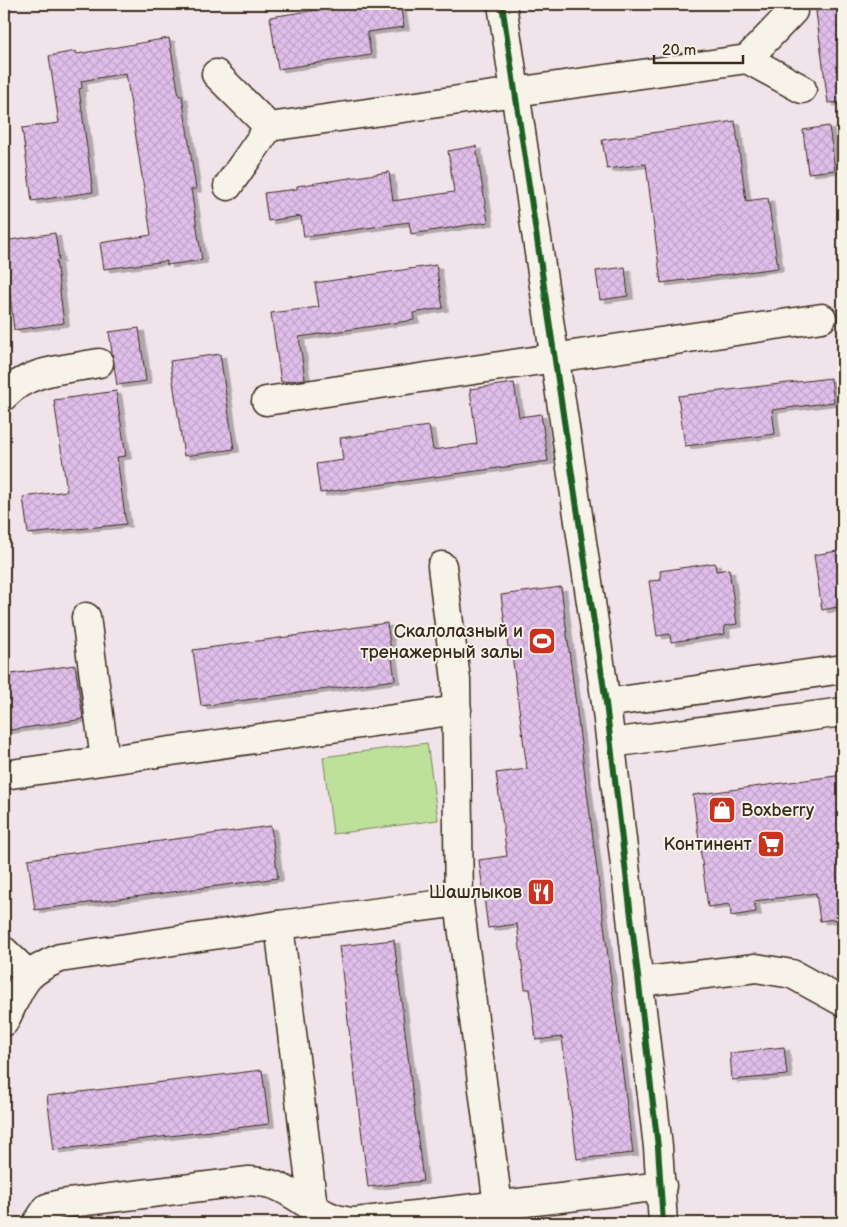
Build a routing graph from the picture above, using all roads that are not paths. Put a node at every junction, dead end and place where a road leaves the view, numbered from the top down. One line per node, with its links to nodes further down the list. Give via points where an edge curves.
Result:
1 (502, 4): 6 (street)
2 (793, 11): 3 (street)
3 (747, 59): 5 (street); 6 (street)
4 (216, 74): 7 (street)
5 (802, 89)
6 (516, 92): 7 (street); 10 (street)
7 (270, 127): 8 (street)
8 (228, 186)
9 (822, 318): 10 (street)
10 (556, 357): 13 (street); 17 (street)
11 (99, 364): 12 (street, via 32,375 19,381)
12 (4, 396)
13 (266, 401)
14 (442, 566): 18 (street)
15 (86, 617): 21 (street)
16 (843, 669): 17 (street)
17 (606, 703): 20 (street)
18 (457, 710): 21 (street); 23 (street)
19 (843, 712): 20 (street)
20 (611, 743): 27 (street)
21 (105, 760): 22 (street)
22 (4, 775)
23 (459, 902): 24 (street); 33 (street)
24 (279, 926): 26 (street, via 60,958); 30 (street)
25 (4, 951): 26 (street)
26 (29, 975): 29 (street)
27 (639, 982): 28 (street, via 756,968 792,974); 32 (street)
28 (843, 1002)
29 (4, 1022)
30 (308, 1174): 31 (street); 34 (street)
31 (249, 1181): 34 (street, via 282,1188); 35 (street, via 61,1204 47,1208)
32 (662, 1186): 33 (street); 37 (street)
33 (498, 1206): 36 (street)
34 (313, 1208): 36 (street, via 334,1219)
35 (37, 1223)
36 (353, 1223)
37 (663, 1223)

